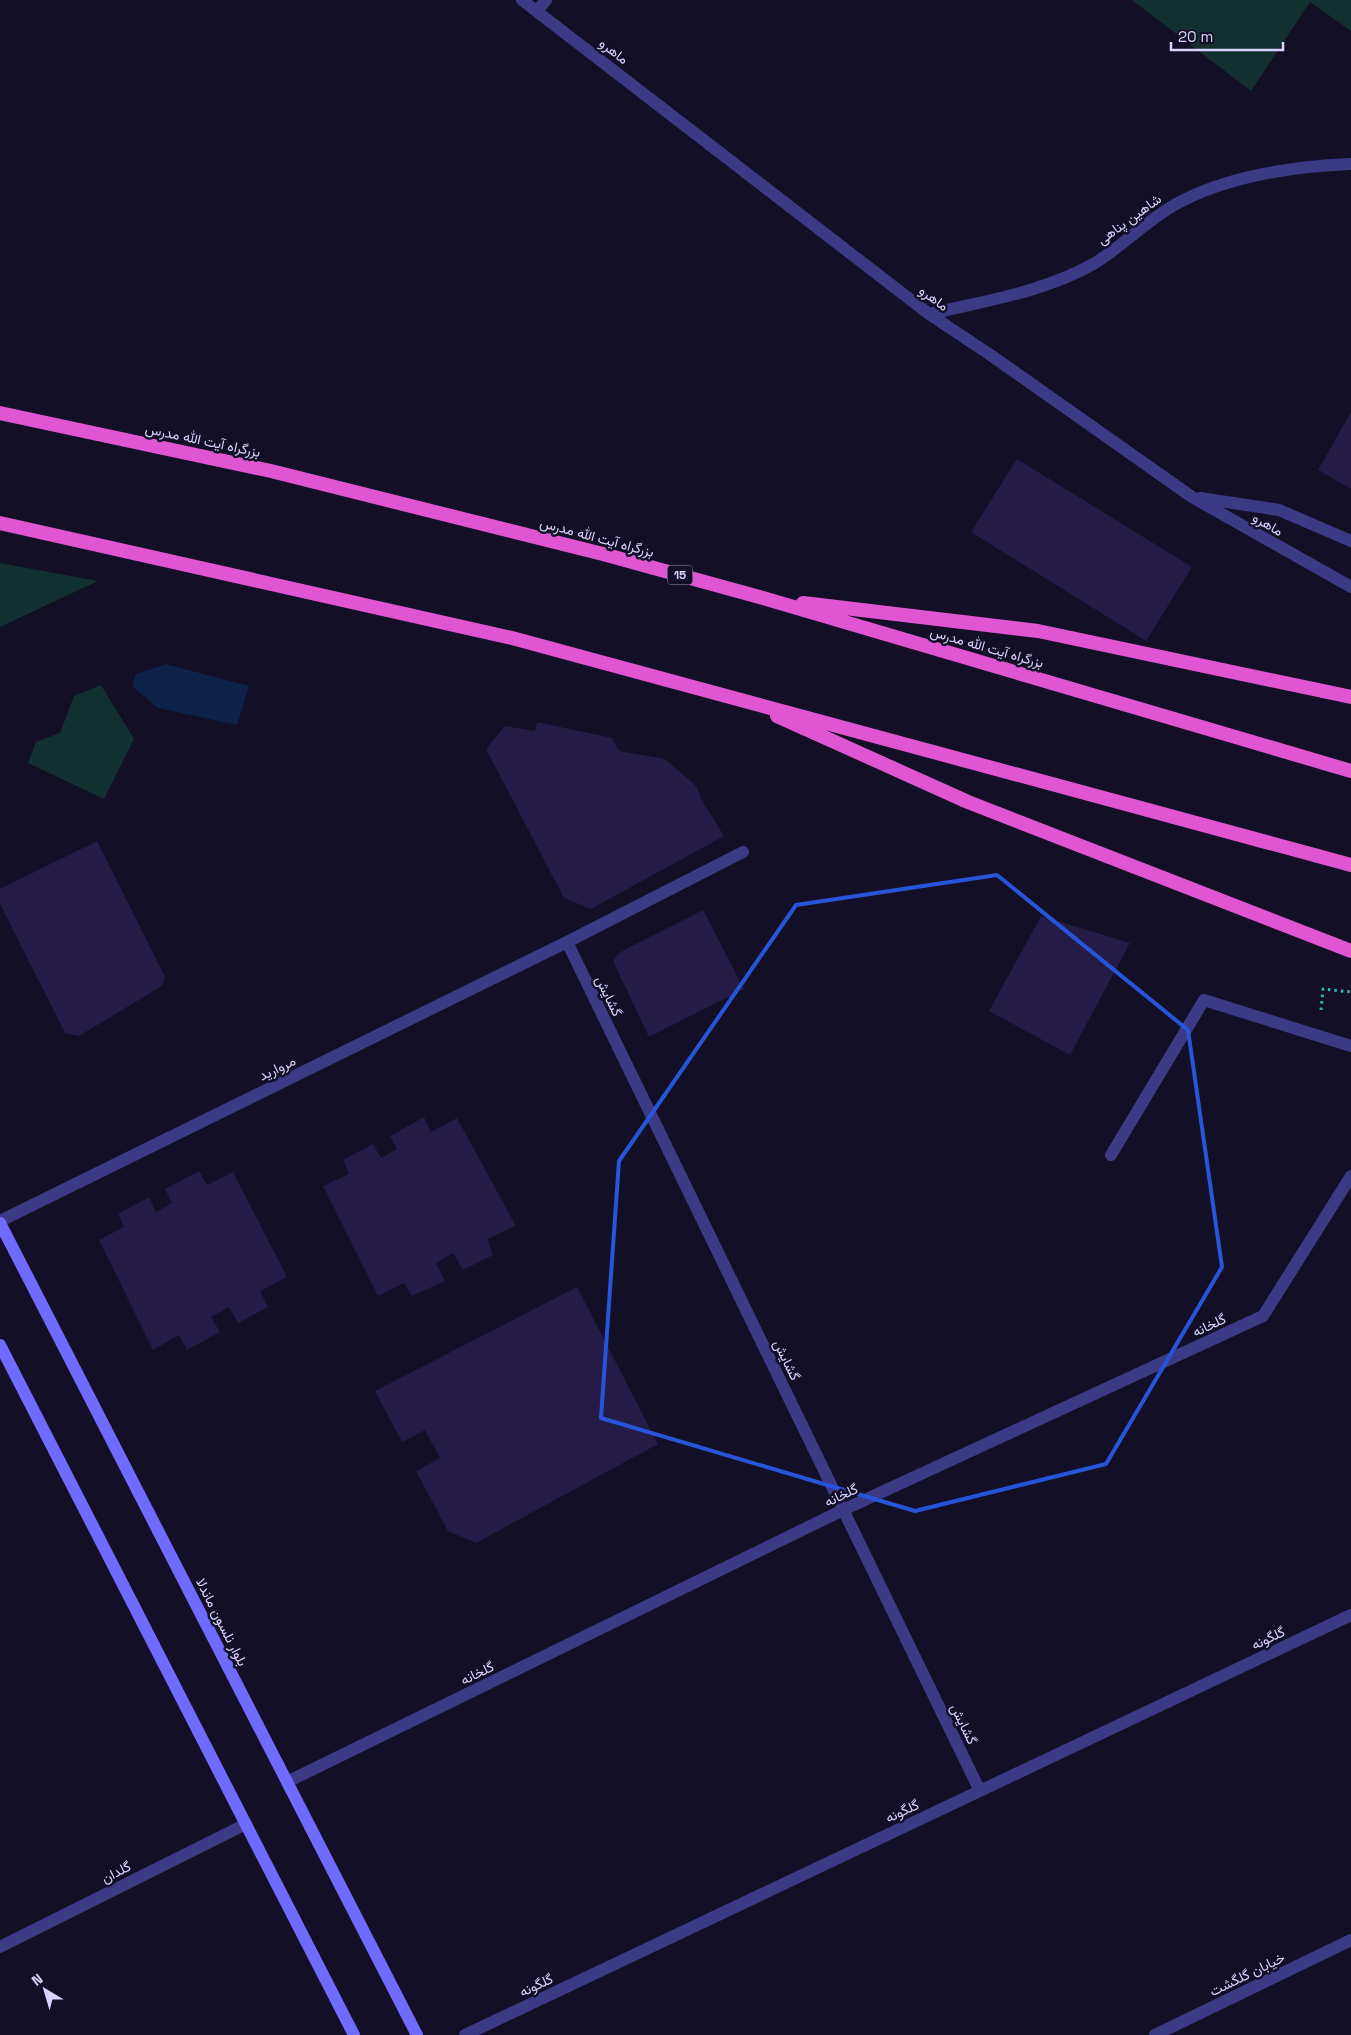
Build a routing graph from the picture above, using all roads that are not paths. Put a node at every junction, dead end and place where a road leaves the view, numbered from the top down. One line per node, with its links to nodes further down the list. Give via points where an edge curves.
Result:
1 (522, 0): 3 (street, ماهرو)
2 (546, 0): 3 (street)
3 (537, 11): 5 (street, ماهرو)
4 (1351, 164): 5 (street, شاهین پناهی, via 1314,165 1232,181 1178,203 1095,263 1019,293)
5 (929, 314): 7 (street, ماهرو)
6 (0, 413): 11 (highway, بزرگراه آیت الله مدرس / 15, via 271,471 603,554)
7 (1192, 497): 9 (street, via 1279,510); 10 (street, ماهرو)
8 (4, 525): 13 (highway, via 512,638)
9 (1351, 541)
10 (1351, 587)
11 (763, 598): 12 (highway, via 1038,631); 14 (highway, بزرگراه آیت الله مدرس / 15)
12 (1351, 697)
13 (738, 698): 16 (highway); 18 (highway, via 968,802)
14 (1351, 771)
15 (743, 852): 17 (street, مروارید)
16 (1351, 865)
17 (567, 942): 22 (street, مروارید); 24 (street, گشایش)
18 (1351, 951)
19 (1351, 1046): 20 (street, via 1204,1000)
20 (1112, 1155)
21 (1351, 1176): 24 (street, گلخانه, via 1263,1316)
22 (0, 1222): 26 (main road, بلوار نلسون ماندلا)
23 (0, 1345): 28 (main road)
24 (843, 1510): 26 (street, گلخانه); 27 (street, گشایش)
25 (1351, 1615): 27 (street, گلگونه)
26 (287, 1782): 32 (main road, بلوار نلسون ماندلا)
27 (980, 1791): 33 (street, گلگونه)
28 (246, 1824): 30 (street, گلدان); 31 (main road)
29 (1351, 1940): 34 (street, خیابان گلگشت)
30 (0, 1947)
31 (354, 2035)
32 (417, 2035)
33 (465, 2035)
34 (1155, 2035)

